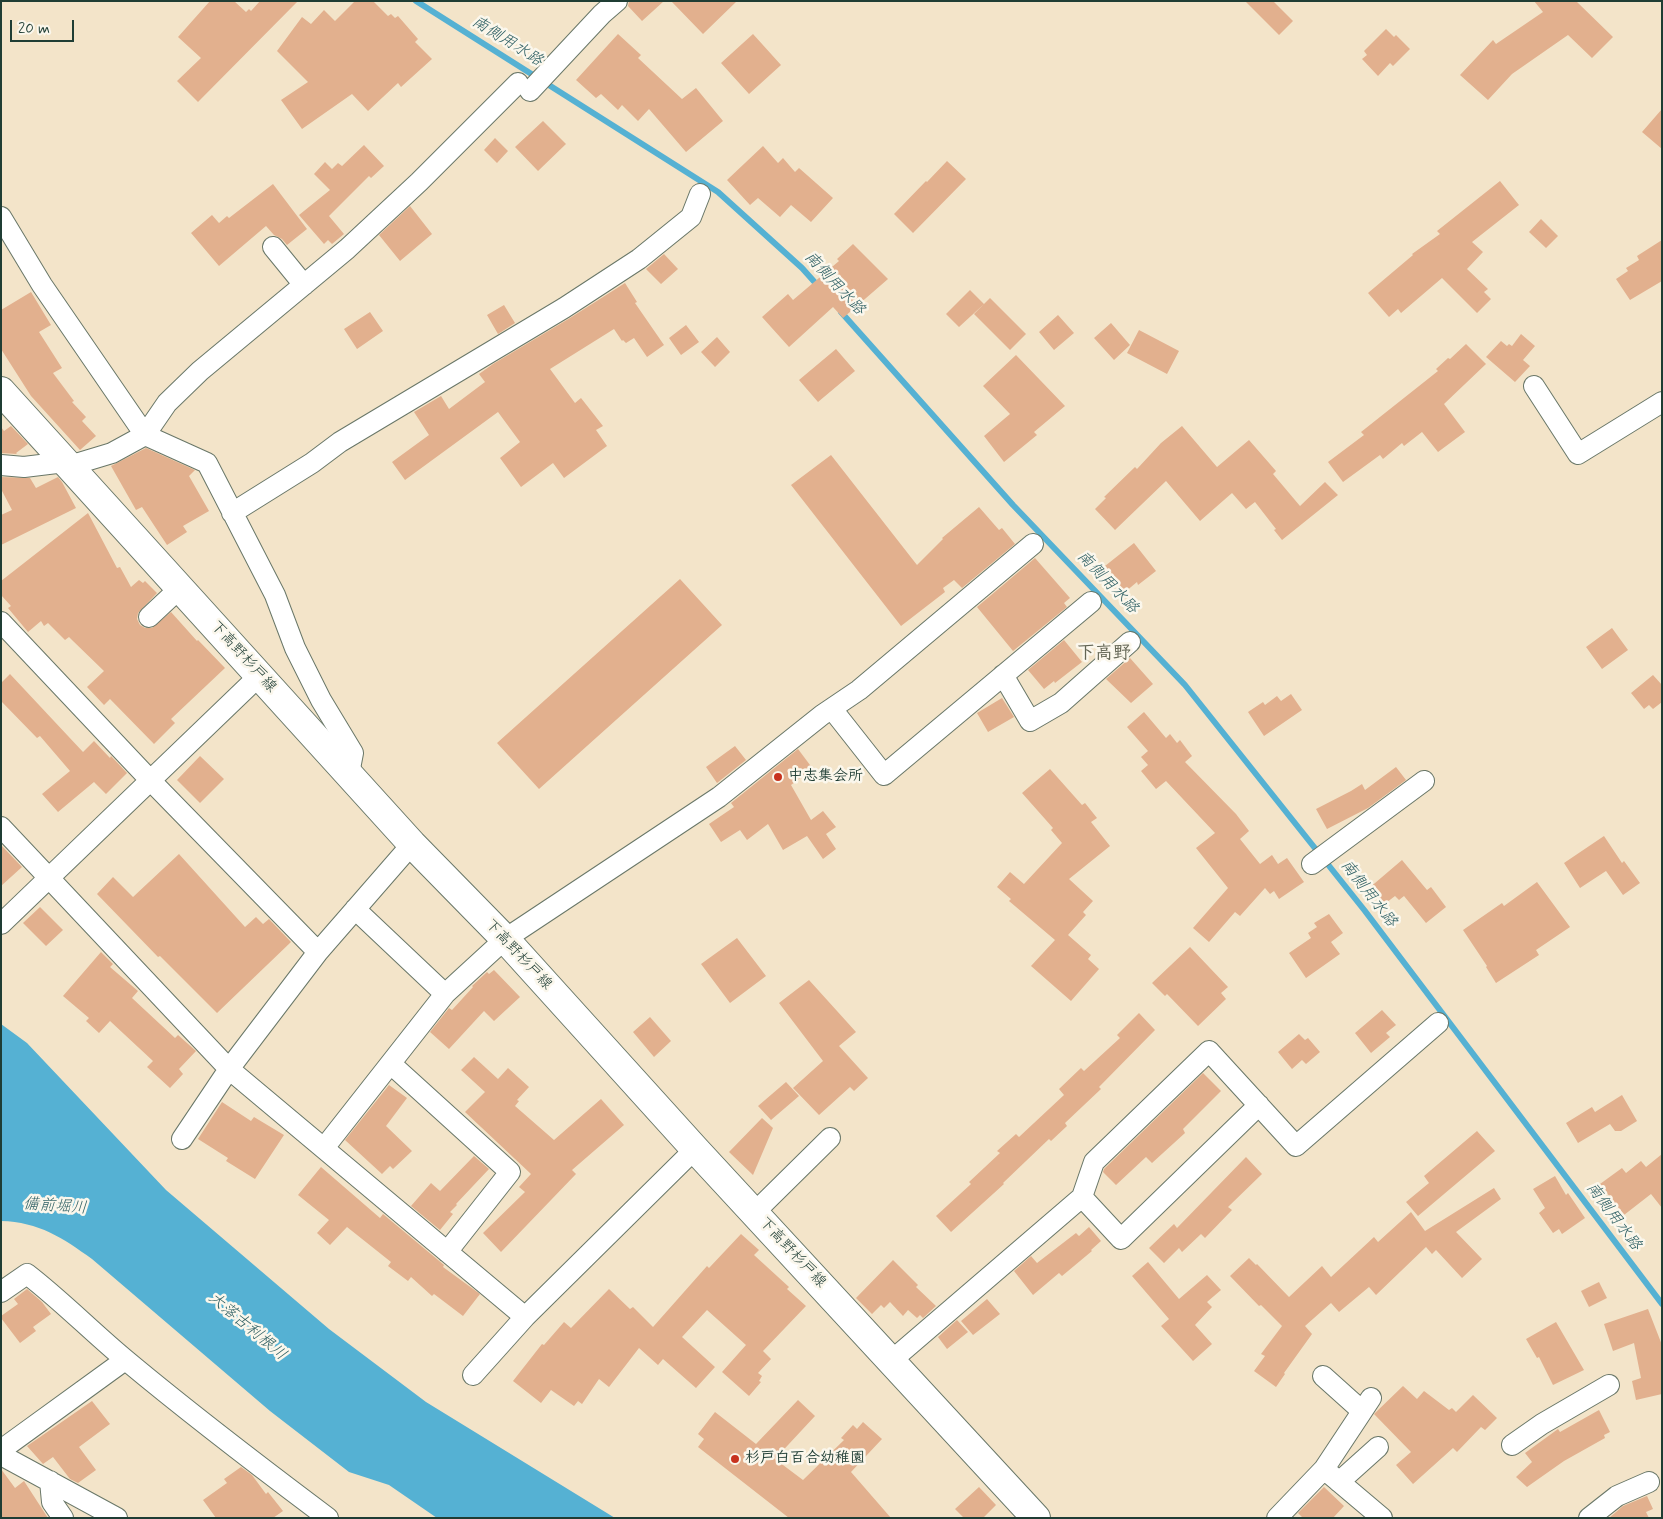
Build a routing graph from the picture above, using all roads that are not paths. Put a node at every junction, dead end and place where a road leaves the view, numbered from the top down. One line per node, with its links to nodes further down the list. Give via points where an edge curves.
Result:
1 (617, 1): 5 (street)
2 (700, 194): 12 (street, via 692,217 639,260 340,442)
3 (1, 217): 9 (street, via 42,285)
4 (273, 247): 5 (street)
5 (304, 285): 9 (street, via 200,372 168,403)
6 (1534, 386): 8 (street, via 1578,454)
7 (1, 391): 10 (main road, 下高野杉戸線)
8 (1662, 402)
9 (145, 435): 10 (street, via 112,453); 12 (street, via 206,463)
10 (67, 464): 11 (street); 14 (main road, 下高野杉戸線)
11 (1, 465)
12 (232, 513): 22 (street, via 275,596 321,700 353,753)
13 (1033, 544): 21 (street)
14 (180, 588): 16 (street); 19 (main road, 下高野杉戸線)
15 (1091, 602): 20 (street)
16 (149, 617)
17 (1, 622): 23 (street)
18 (1130, 642): 20 (street, via 1061,703 1030,721)
19 (260, 675): 22 (main road, 下高野杉戸線); 23 (street)
20 (1003, 675): 21 (street, via 884,775)
21 (832, 709): 31 (street, via 719,797)
22 (348, 774): 26 (main road, 下高野杉戸線)
23 (150, 781): 28 (street); 32 (street)
24 (1424, 781): 27 (street)
25 (1, 827): 28 (street)
26 (412, 844): 29 (street); 31 (main road, 下高野杉戸線)
27 (1312, 864)
28 (50, 878): 30 (street); 36 (street)
29 (356, 909): 32 (street); 33 (street)
30 (1, 924)
31 (505, 939): 33 (street); 41 (main road, 下高野杉戸線)
32 (318, 952): 36 (street)
33 (445, 994): 35 (street)
34 (1438, 1023): 37 (street, via 1296,1146)
35 (391, 1064): 40 (street); 44 (street, via 510,1172)
36 (230, 1069): 39 (street); 40 (street)
37 (1258, 1105): 42 (street, via 1121,1239); 42 (street, via 1210,1051 1094,1162)
38 (830, 1138): 43 (street)
39 (182, 1139)
40 (324, 1148): 44 (street)
41 (695, 1149): 43 (main road, 下高野杉戸線); 46 (street)
42 (1082, 1197): 48 (street)
43 (754, 1213): 48 (main road, 下高野杉戸線)
44 (447, 1252): 46 (street)
45 (1, 1292): 47 (street, via 28,1274)
46 (525, 1317): 49 (street)
47 (125, 1360): 54 (street); 62 (street, via 217,1435)
48 (891, 1361): 63 (main road, 下高野杉戸線)
49 (473, 1375)
50 (1323, 1376): 56 (street, via 1366,1405)
51 (1609, 1385): 52 (street)
52 (1512, 1445)
53 (1378, 1447): 58 (street)
54 (1, 1450)
55 (1, 1455): 57 (street)
56 (1324, 1469): 58 (street); 64 (street)
57 (50, 1481): 60 (street, via 52,1502); 61 (street)
58 (1339, 1482): 65 (street)
59 (1649, 1482): 66 (street, via 1617,1496)
60 (63, 1518)
61 (117, 1518)
62 (328, 1518)
63 (1036, 1518)
64 (1276, 1518)
65 (1382, 1518)
66 (1589, 1518)

